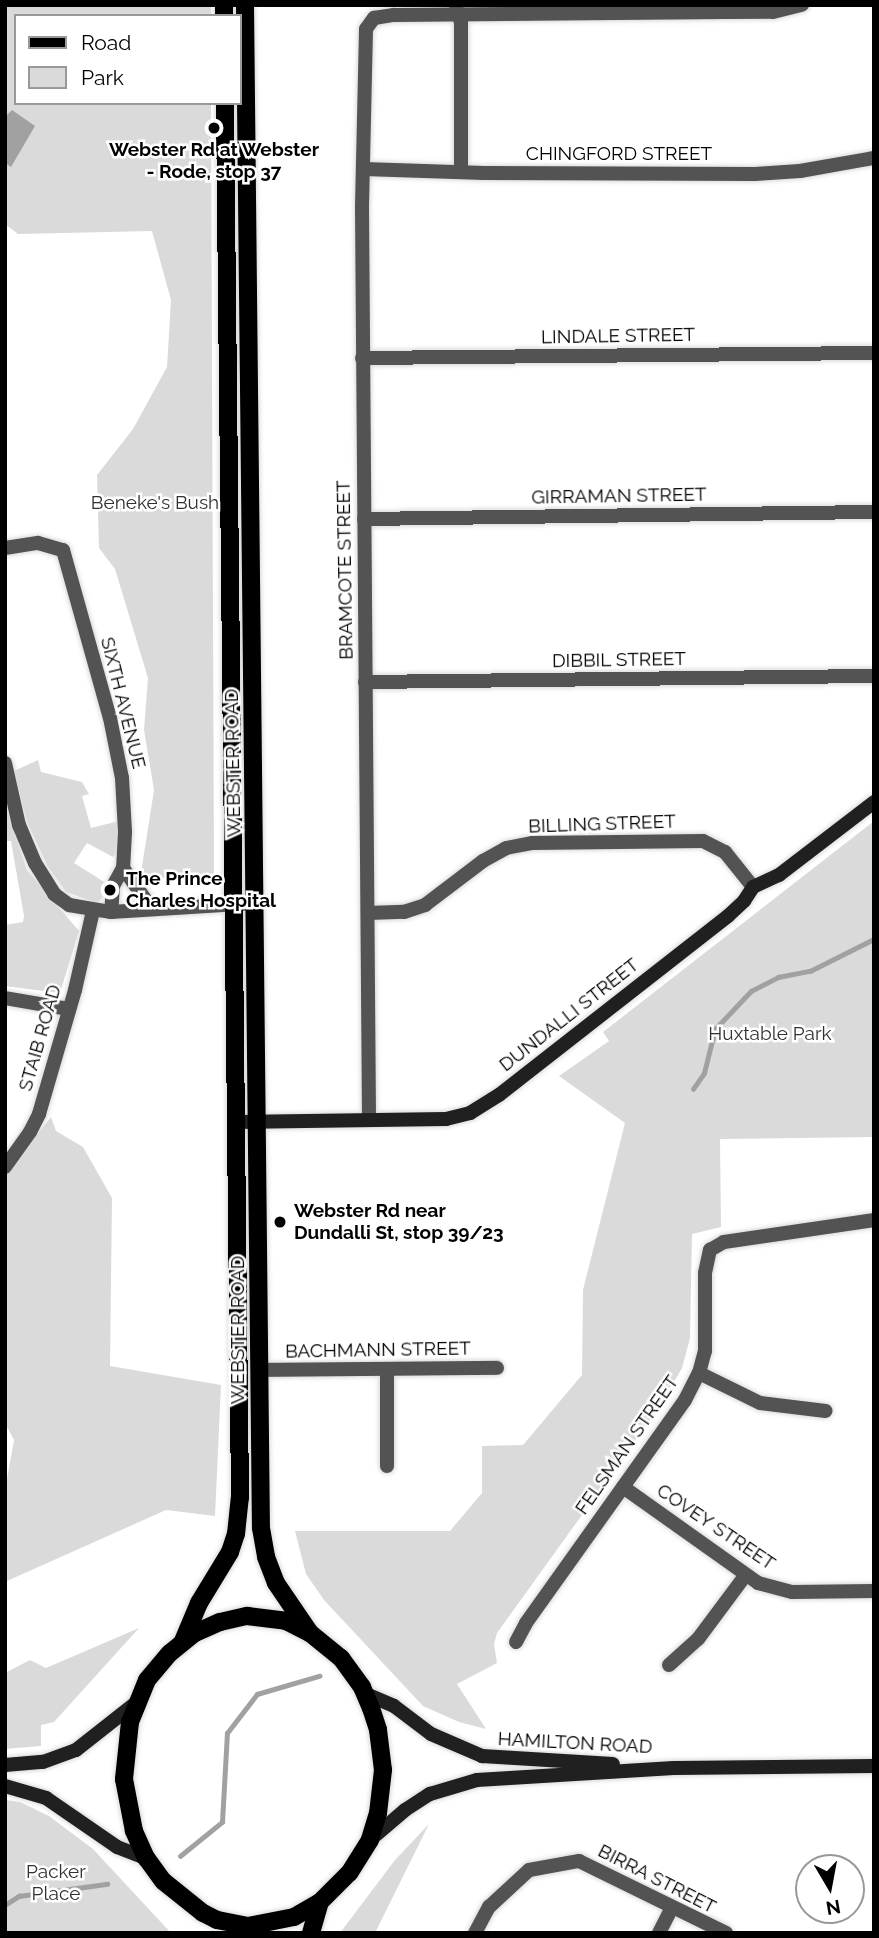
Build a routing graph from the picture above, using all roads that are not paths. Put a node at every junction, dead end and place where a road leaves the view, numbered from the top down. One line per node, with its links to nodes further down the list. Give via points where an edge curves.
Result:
1 (245, 5): 19 (main road, WEBSTER ROAD)
2 (802, 5): 3 (street, via 773,12)
3 (457, 9): 6 (street, BRAMCOTE STREET, via 370,21); 7 (street, via 461,22)
4 (225, 105): 20 (main road, WEBSTER ROAD)
5 (874, 158): 7 (street, CHINGFORD STREET, via 755,174)
6 (364, 169): 7 (street, CHINGFORD STREET); 9 (street, BRAMCOTE STREET)
7 (461, 172)
8 (874, 353): 9 (street, LINDALE STREET)
9 (362, 358): 11 (street, BRAMCOTE STREET)
10 (874, 512): 11 (street, GIRRAMAN STREET)
11 (364, 519): 14 (street, BRAMCOTE STREET)
12 (5, 548): 17 (street, SIXTH AVENUE, via 38,543 63,550 122,778)
13 (874, 676): 14 (street, DIBBIL STREET)
14 (365, 682): 24 (street, BRAMCOTE STREET)
15 (5, 763): 22 (street, via 19,825 35,863 54,894 69,905)
16 (874, 802): 18 (main road, DUNDALLI STREET, via 779,875)
17 (123, 868): 21 (street); 23 (street, SIXTH AVENUE, via 113,886)
18 (753, 887): 24 (street, BILLING STREET, via 725,852 702,841 533,843 506,848 483,861 425,905 404,912); 27 (main road, DUNDALLI STREET, via 728,916 482,1108 446,1119)
19 (255, 903): 20 (street); 29 (main road, WEBSTER ROAD)
20 (231, 905): 21 (street); 28 (main road, WEBSTER ROAD)
21 (152, 909): 23 (street)
22 (93, 911): 23 (street); 26 (street, STAIB ROAD)
23 (111, 912)
24 (368, 914): 27 (street, BRAMCOTE STREET)
25 (5, 998): 26 (street)
26 (69, 1009): 30 (street, STAIB ROAD, via 39,1114)
27 (369, 1119): 29 (main road, DUNDALLI STREET)
28 (236, 1122): 29 (main road, DUNDALLI STREET); 42 (main road, WEBSTER ROAD, via 239,1516 230,1552 199,1603)
29 (257, 1122): 34 (main road, WEBSTER ROAD)
30 (5, 1167)
31 (874, 1220): 35 (street, FELSMAN STREET, via 724,1242 710,1250 705,1273 705,1351)
32 (497, 1368): 33 (street, BACHMANN STREET)
33 (387, 1369): 34 (street, BACHMANN STREET); 37 (street)
34 (259, 1370): 41 (main road, WEBSTER ROAD, via 262,1542 276,1583)
35 (699, 1373): 36 (street, via 760,1403); 38 (street, FELSMAN STREET)
36 (826, 1411)
37 (387, 1466)
38 (623, 1487): 39 (street, COVEY STREET); 43 (street, FELSMAN STREET)
39 (745, 1576): 40 (street, COVEY STREET, via 792,1592); 44 (street, via 698,1639)
40 (874, 1591)
41 (310, 1633): 42 (main road, via 273,1617 247,1616 213,1624); 45 (main road, via 341,1658)
42 (183, 1641): 46 (main road, via 147,1680)
43 (516, 1642)
44 (669, 1665)
45 (366, 1694): 49 (main road, HAMILTON ROAD, via 394,1706 431,1734 482,1756); 51 (main road, via 378,1730 383,1770 378,1813)
46 (137, 1702): 47 (main road, via 76,1750 43,1762); 52 (main road, via 127,1740 124,1779 129,1815)
47 (5, 1765)
48 (874, 1766): 49 (main road, HAMILTON ROAD)
49 (674, 1768): 51 (main road, HAMILTON ROAD, via 464,1782 416,1802)
50 (5, 1786): 52 (main road, via 46,1798 117,1847)
51 (369, 1840): 53 (main road, via 349,1873)
52 (146, 1858): 55 (main road, via 172,1892)
53 (320, 1902): 55 (main road, via 294,1917 264,1926 233,1924); 57 (main road)
54 (671, 1908): 58 (street, BIRRA STREET, via 579,1861 529,1870 489,1906); 59 (street); 60 (street, BIRRA STREET)
55 (203, 1913): 56 (main road)
56 (215, 1933)
57 (311, 1933)
58 (475, 1933)
59 (659, 1933)
60 (726, 1933)

